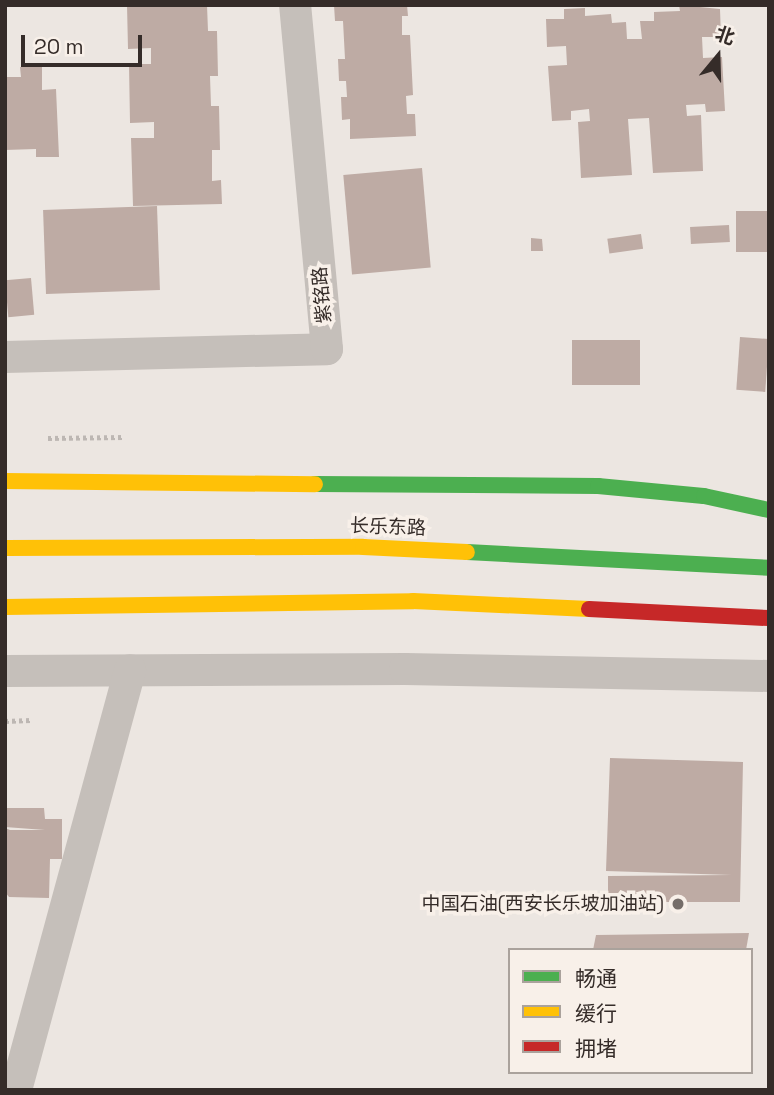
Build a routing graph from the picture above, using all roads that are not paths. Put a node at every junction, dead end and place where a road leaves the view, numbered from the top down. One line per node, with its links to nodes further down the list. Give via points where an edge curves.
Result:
1 (295, 5): 2 (street, 紫铭路, via 327,349)
2 (5, 357)
3 (5, 481): 4 (main road, via 598,486 704,496)
4 (769, 510)
5 (5, 548): 6 (main road, 长乐东路, via 363,547)
6 (769, 568)
7 (5, 607): 8 (main road, via 413,601)
8 (769, 618)
9 (130, 670): 10 (street); 11 (street, via 404,668); 12 (street)
10 (5, 671)
11 (769, 676)
12 (16, 1090)

